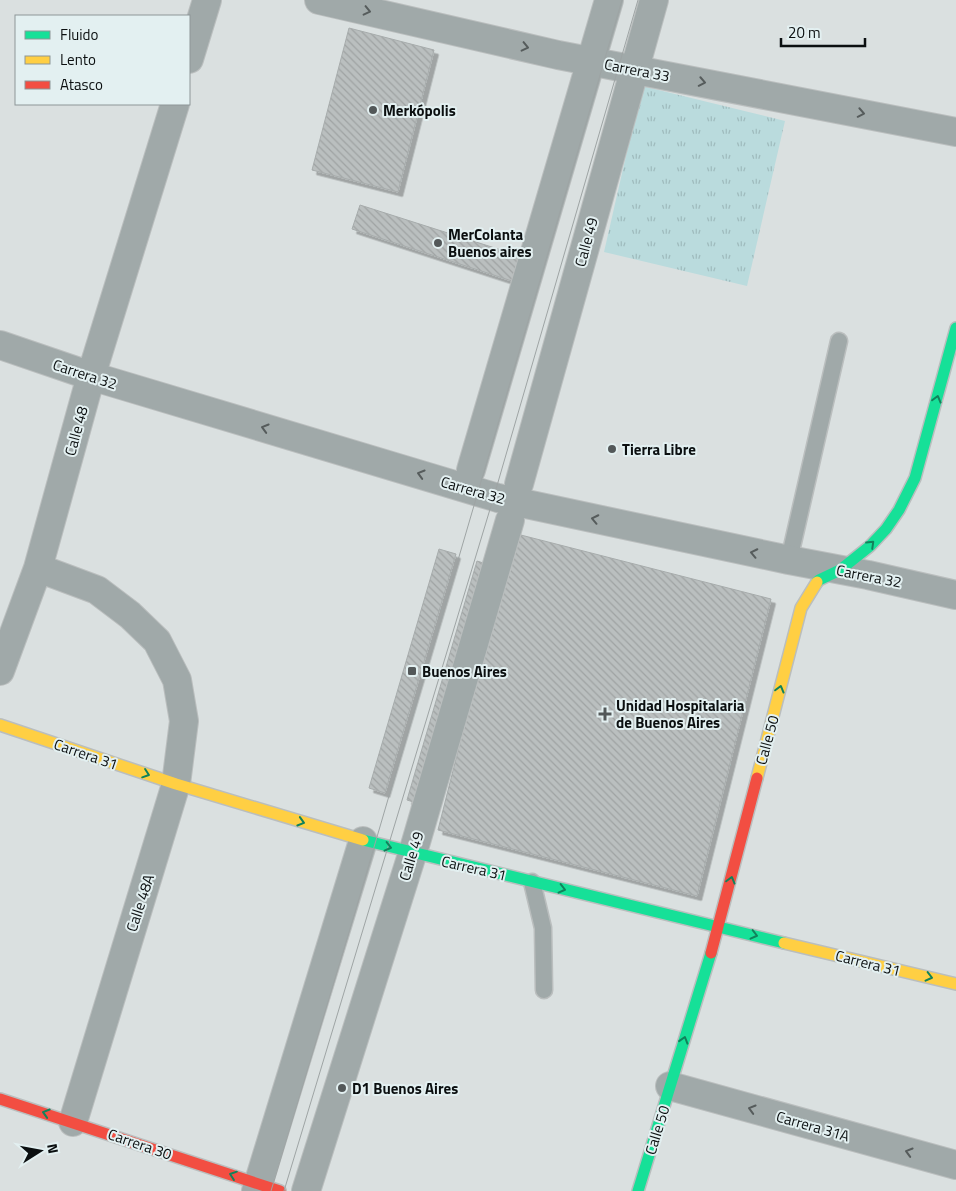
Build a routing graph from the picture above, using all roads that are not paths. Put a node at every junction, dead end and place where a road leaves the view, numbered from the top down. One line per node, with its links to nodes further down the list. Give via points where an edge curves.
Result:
1 (207, 0): 5 (street)
2 (319, 0): 6 (street, Carrera 33, one-way to 6)
3 (609, 0): 6 (street)
4 (654, 0): 7 (street, Calle 49)
5 (190, 56)
6 (591, 61): 7 (street, Carrera 33); 14 (street)
7 (634, 69): 9 (street, Carrera 33, one-way to 9); 15 (street, Calle 49)
8 (175, 105): 13 (street, Calle 48)
9 (956, 132)
10 (956, 328): 19 (street, Calle 50, one-way to 10, via 886,529 915,478)
11 (840, 341): 17 (lane)
12 (0, 345): 13 (street, Carrera 32)
13 (90, 376): 17 (street, Carrera 32, one-way to 13, via 498,498); 18 (street, Calle 48)
14 (472, 470)
15 (519, 484)
16 (510, 520): 25 (street, Calle 49)
17 (789, 560): 19 (street, Carrera 32)
18 (38, 568): 21 (street, Calle 48); 23 (street, Calle 48A, via 97,590 157,641 178,680 184,721)
19 (840, 570): 20 (street, Carrera 32); 27 (street, Calle 50, one-way to 19, via 801,608 819,580)
20 (956, 595)
21 (0, 671)
22 (0, 725): 23 (street, Carrera 31, one-way to 23)
23 (176, 784): 24 (street, Carrera 31, one-way to 24); 32 (street, Calle 48A)
24 (363, 841): 25 (street, Carrera 31, one-way to 25); 34 (street)
25 (412, 854): 26 (street, Carrera 31); 35 (street, Calle 49)
26 (532, 882): 27 (street, Carrera 31, one-way to 27); 29 (lane, via 542,928)
27 (718, 927): 28 (street, Carrera 31, one-way to 28); 30 (street, Calle 50, one-way to 27)
28 (956, 984)
29 (544, 990)
30 (670, 1086): 33 (street, Carrera 31A, one-way to 30); 36 (street, Calle 50)
31 (0, 1099): 32 (street, Carrera 30, one-way to 31)
32 (73, 1122): 34 (street, Carrera 30, one-way to 32)
33 (956, 1166)
34 (265, 1189)
35 (306, 1191)
36 (638, 1191)

